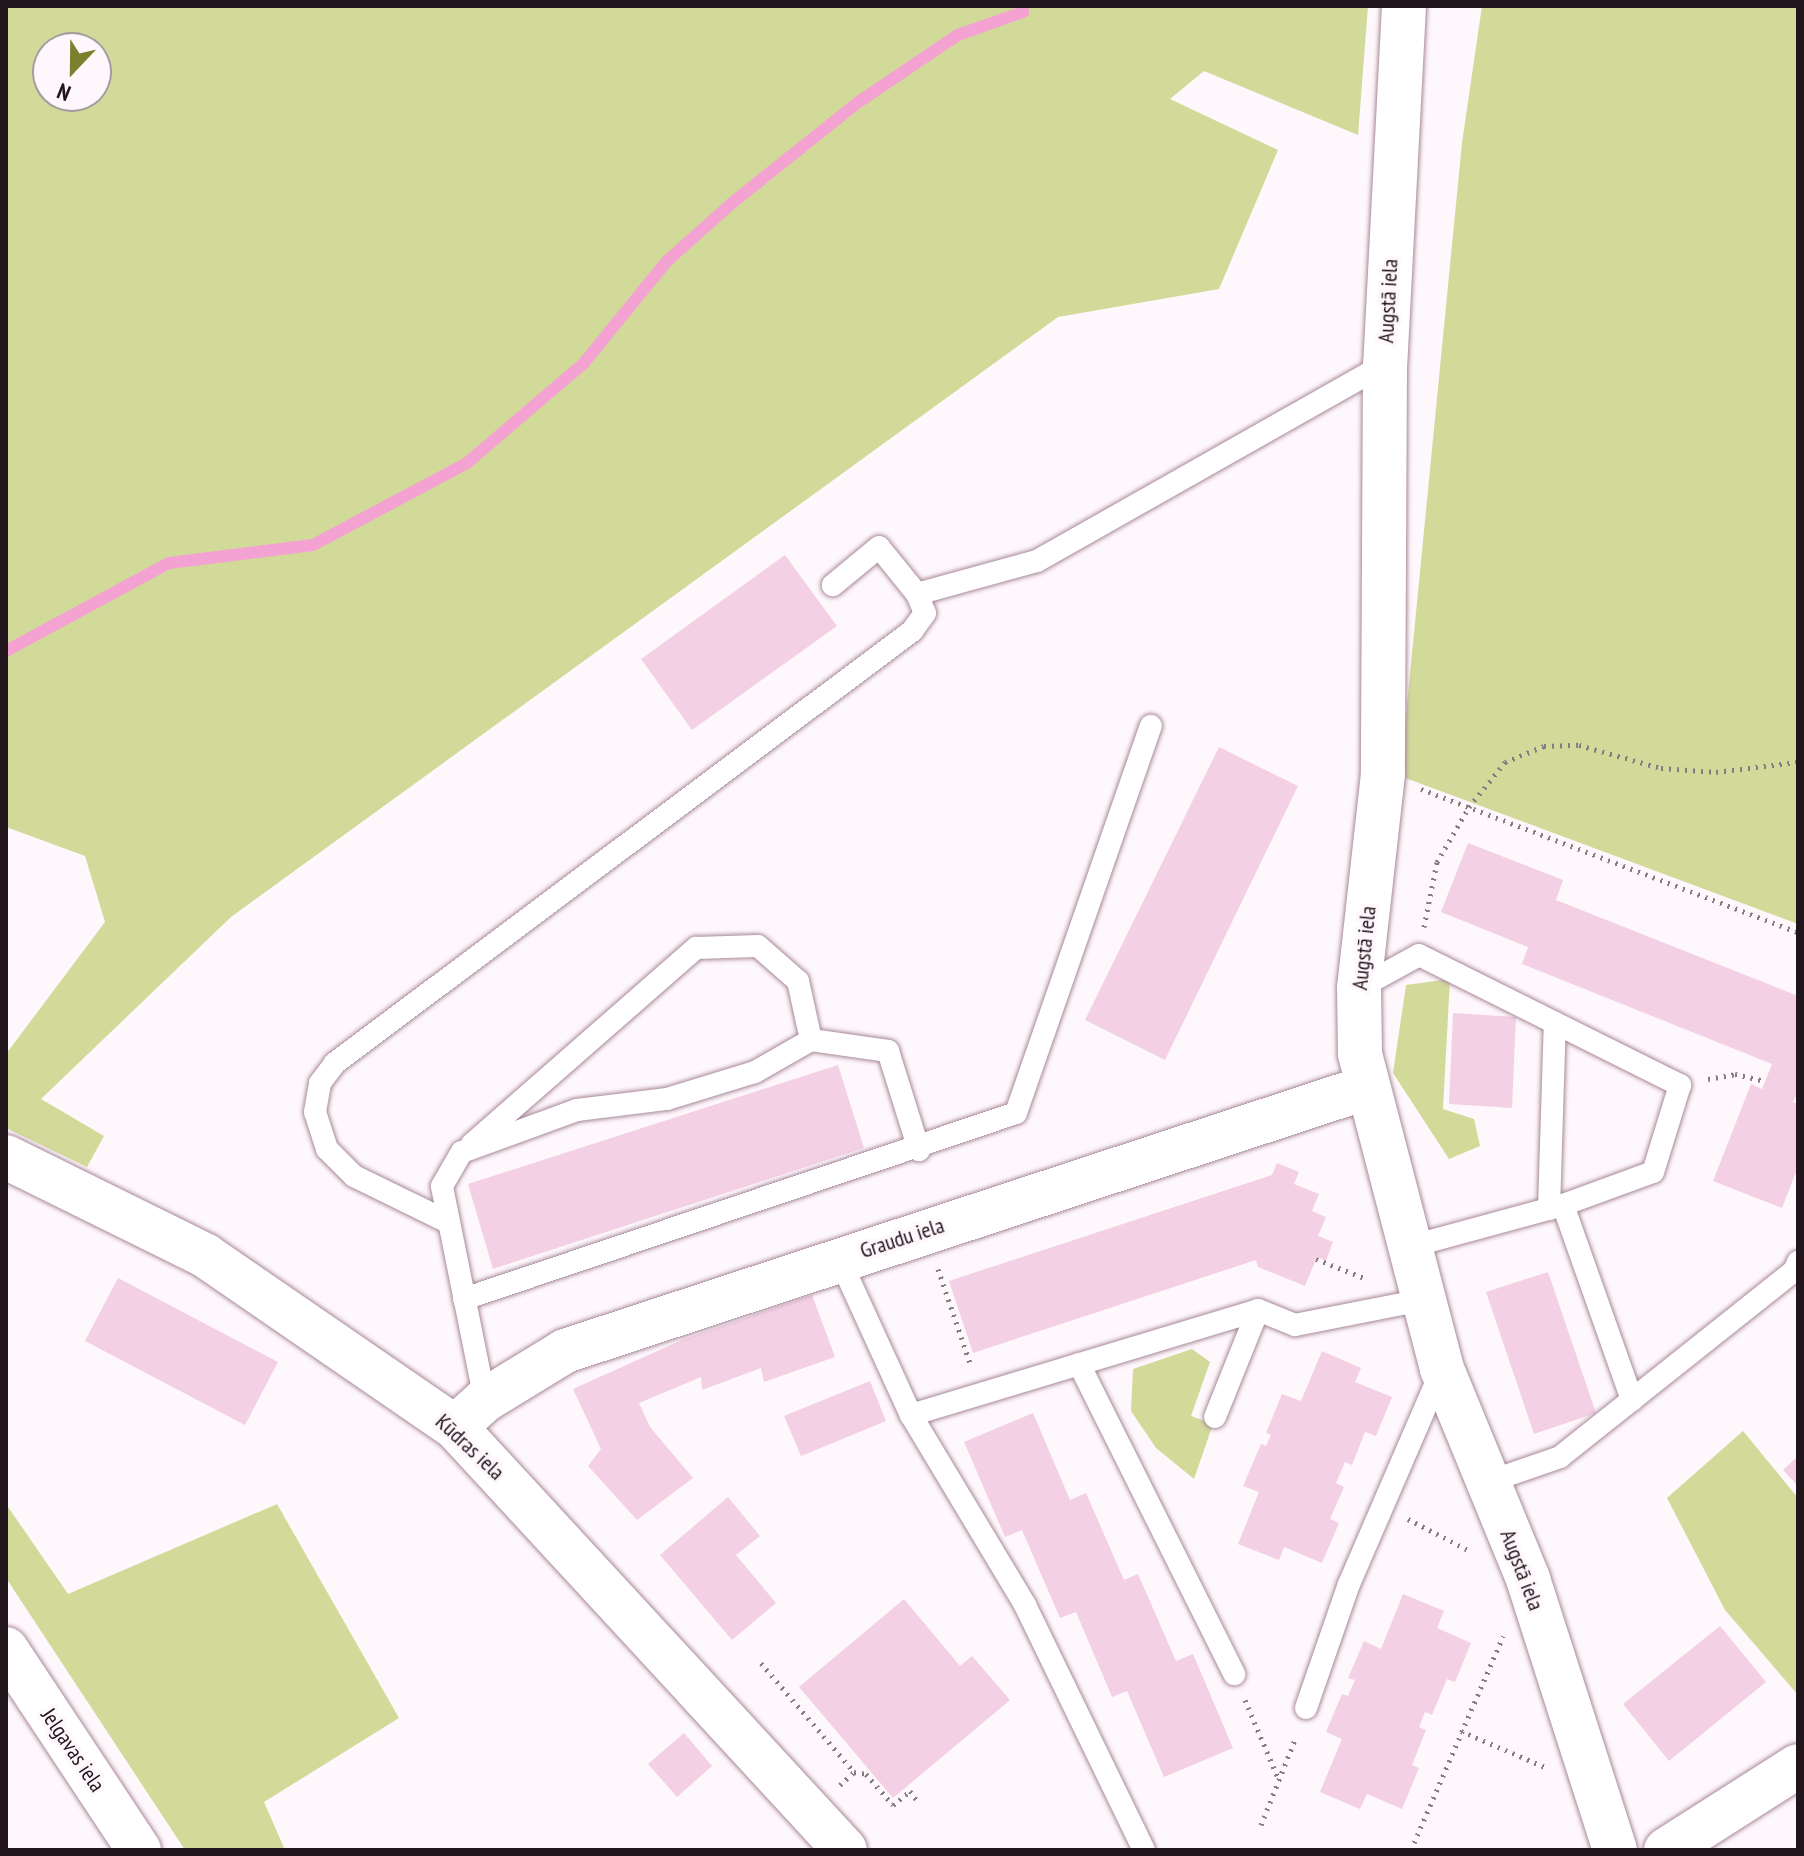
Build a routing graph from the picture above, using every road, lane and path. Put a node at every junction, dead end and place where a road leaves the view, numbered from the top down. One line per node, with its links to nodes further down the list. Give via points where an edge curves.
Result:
1 (1404, 6): 2 (street, Augstā iela)
2 (1385, 364): 4 (lane, via 1037,561); 7 (street, Augstā iela)
3 (833, 585): 4 (lane, via 879,547)
4 (917, 594): 21 (lane, via 925,613 912,631 335,1063 320,1083 315,1112 327,1149 354,1176)
5 (1151, 726): 17 (lane, via 1016,1113)
6 (1798, 762): 8 (path, via 1716,772 1661,768 1579,745 1544,746 1505,762)
7 (1383, 774): 8 (path); 11 (street, Augstā iela)
8 (1469, 807): 9 (path); 10 (path, via 1437,862)
9 (1798, 932)
10 (1419, 955): 11 (lane); 12 (lane)
11 (1359, 988): 16 (street, Augstā iela, via 1360,1054)
12 (1555, 1023): 15 (lane); 20 (lane)
13 (811, 1040): 17 (lane, via 888,1051); 18 (lane, via 755,1072 667,1099 577,1110); 18 (lane, via 798,981 758,946 696,948)
14 (1765, 1081): 15 (path, via 1735,1074)
15 (1680, 1085): 20 (lane, via 1653,1172)
16 (1368, 1087): 22 (street, Augstā iela); 23 (street, Graudu iela)
17 (919, 1150): 26 (lane)
18 (462, 1152): 21 (lane, via 442,1186)
19 (6, 1157): 33 (street, Kūdras iela, via 206,1256)
20 (1556, 1207): 22 (lane); 32 (lane)
21 (448, 1222): 26 (lane)
22 (1408, 1247): 27 (street, Augstā iela)
23 (839, 1258): 33 (street, Graudu iela, via 565,1351); 34 (lane)
24 (1798, 1262): 32 (lane, via 1794,1271)
25 (942, 1283): 31 (path)
26 (464, 1299): 33 (lane)
27 (1422, 1300): 28 (lane, via 1295,1325); 30 (street, Augstā iela)
28 (1258, 1310): 29 (lane); 35 (lane)
29 (1079, 1364): 31 (lane); 41 (lane)
30 (1442, 1369): 36 (street, Augstā iela); 37 (lane)
31 (980, 1394): 34 (lane)
32 (1632, 1400): 36 (lane, via 1560,1457)
33 (470, 1414): 51 (street, Kūdras iela)
34 (911, 1415): 52 (lane, via 1025,1605)
35 (1215, 1417)
36 (1488, 1482): 38 (street, Augstā iela)
37 (1382, 1506): 38 (path); 42 (lane)
38 (1528, 1579): 43 (path); 47 (street, Augstā iela)
39 (6, 1649): 50 (street, Jelgavas iela)
40 (761, 1663): 48 (path, via 854,1772 866,1774 893,1805 910,1791)
41 (1234, 1674): 46 (path)
42 (1306, 1708)
43 (1461, 1731): 47 (path); 53 (path)
44 (1297, 1733): 46 (path)
45 (1798, 1766): 55 (street)
46 (1279, 1780): 49 (path)
47 (1598, 1789): 54 (street, Augstā iela)
48 (919, 1803)
49 (1261, 1825)
50 (139, 1850)
51 (845, 1850)
52 (1144, 1850)
53 (1411, 1850)
54 (1615, 1850)
55 (1666, 1850)

